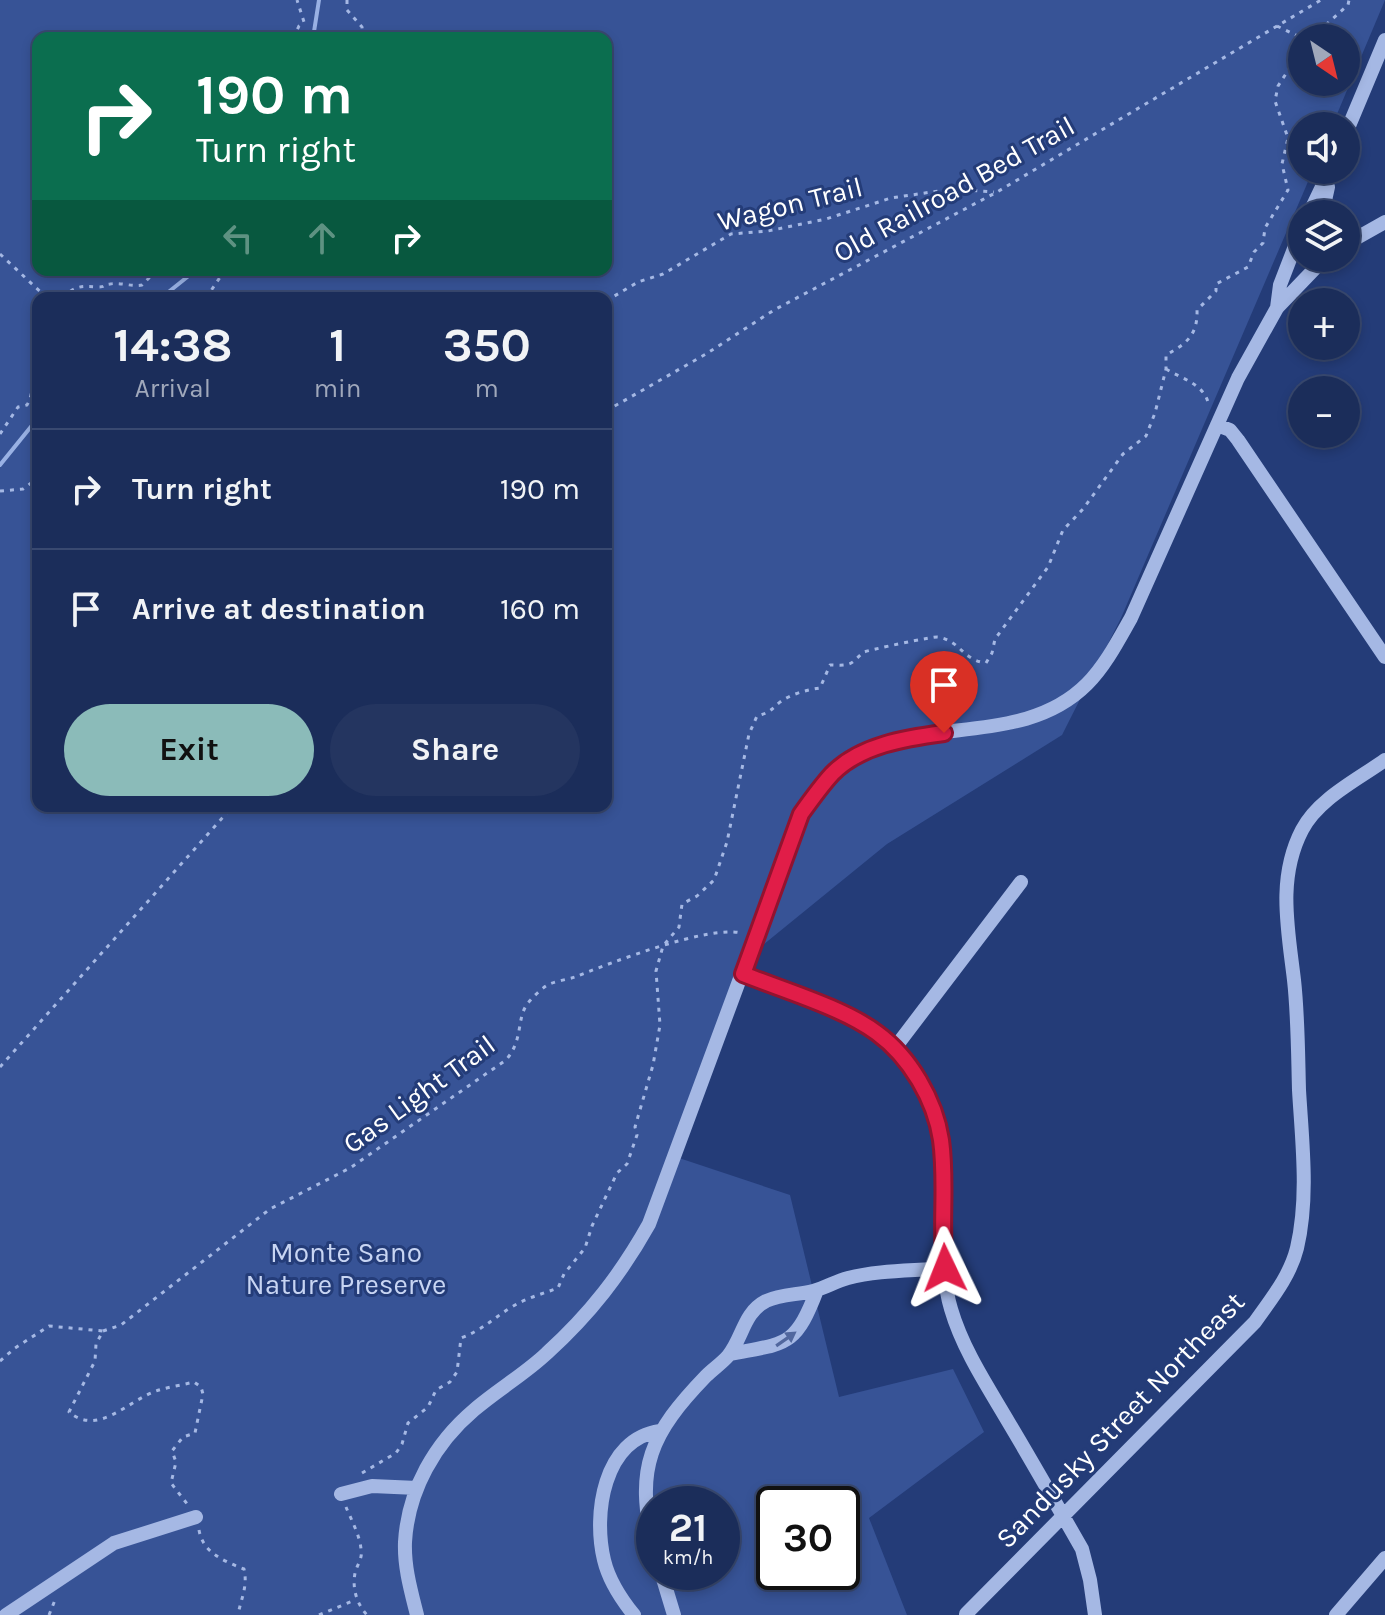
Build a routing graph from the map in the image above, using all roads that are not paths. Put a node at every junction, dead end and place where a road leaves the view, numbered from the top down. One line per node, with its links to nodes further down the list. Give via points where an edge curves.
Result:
1 (1385, 40): 2 (street)
2 (1355, 112)
3 (1385, 222): 4 (street)
4 (1360, 231)
5 (1288, 266): 7 (street)
6 (1309, 272): 7 (street)
7 (1277, 308): 8 (street)
8 (1219, 421): 9 (street, via 1238,440); 12 (street, via 1131,618 1086,685 1027,720 901,739 834,771 801,814)
9 (1385, 657)
10 (1385, 760): 21 (street, Sandusky Street Northeast, via 1319,807 1294,848 1287,880 1303,1160 1302,1216 1285,1280 1255,1322)
11 (1021, 882): 13 (street)
12 (743, 974): 13 (street, via 844,1015 877,1032); 19 (street, via 649,1224 623,1269 577,1326 454,1429)
13 (894, 1049): 14 (street, via 916,1076 937,1119 945,1178)
14 (945, 1268): 15 (street, via 874,1273); 21 (street, via 950,1307 963,1342)
15 (817, 1290): 16 (street, via 762,1303 749,1315); 16 (street, one-way to 15, via 776,1346 793,1337)
16 (730, 1354): 17 (street)
17 (660, 1431): 18 (street); 28 (street, via 642,1437 618,1456 601,1506 604,1564)
18 (645, 1486)
19 (417, 1488): 20 (street, via 372,1486); 27 (street, via 405,1544)
20 (341, 1494)
21 (1063, 1516): 25 (street, Sandusky Street Northeast); 30 (street, via 1082,1549)
22 (196, 1517): 26 (street, via 114,1543)
23 (1385, 1558): 31 (street)
24 (666, 1590): 29 (street)
25 (966, 1614)
26 (6, 1615)
27 (417, 1615)
28 (634, 1615)
29 (674, 1615)
30 (1095, 1615)
31 (1336, 1615)

